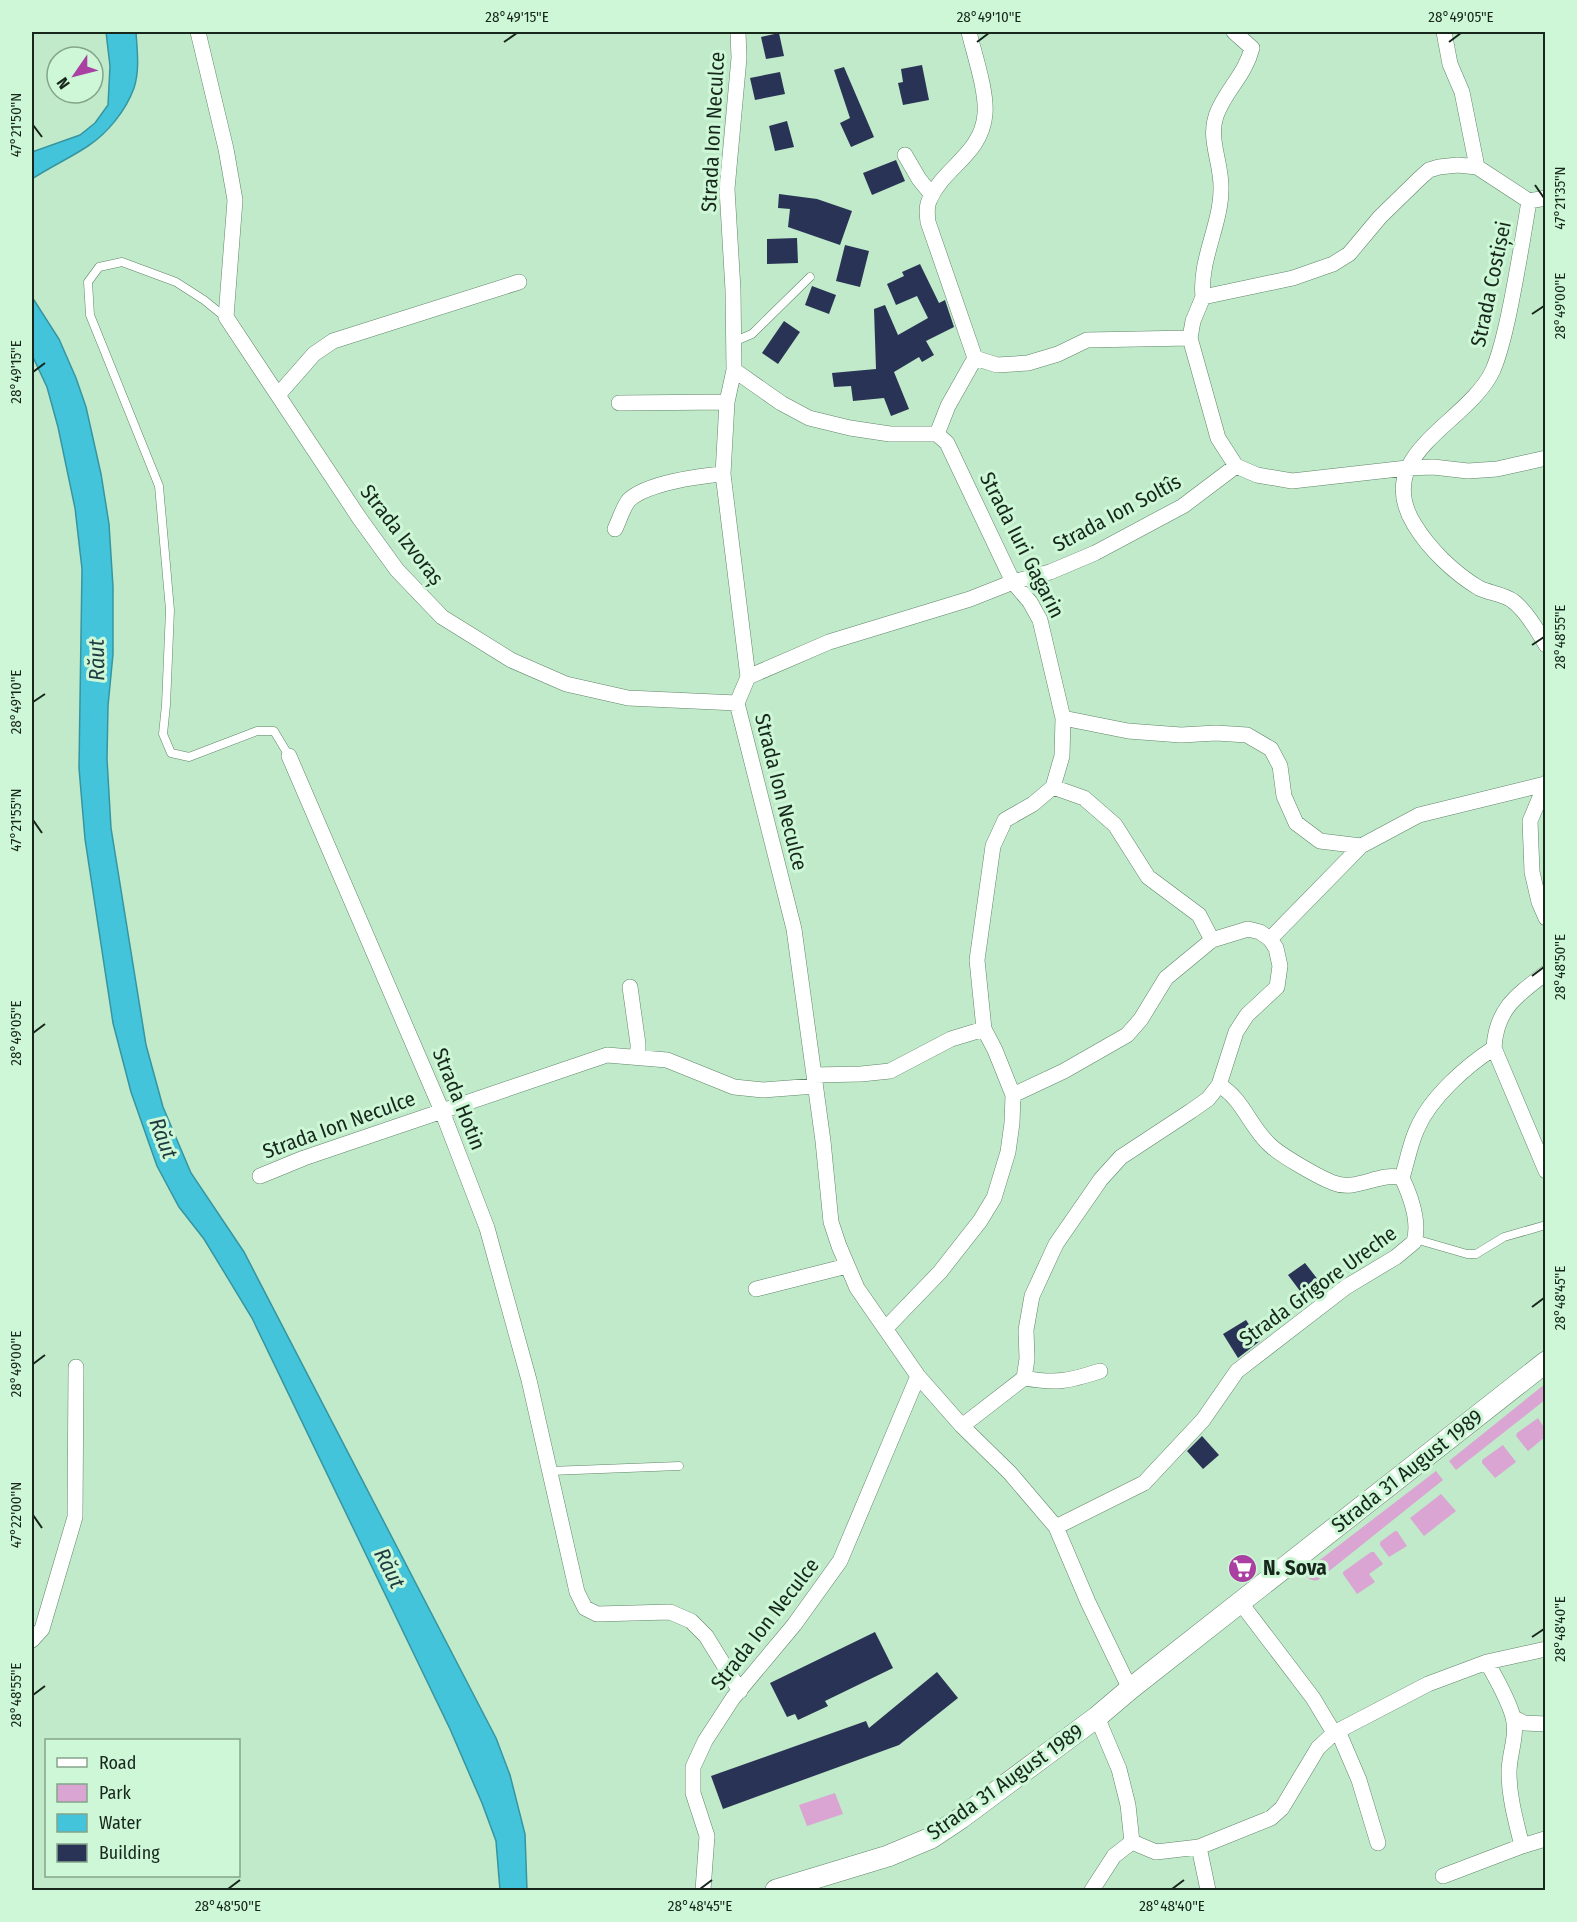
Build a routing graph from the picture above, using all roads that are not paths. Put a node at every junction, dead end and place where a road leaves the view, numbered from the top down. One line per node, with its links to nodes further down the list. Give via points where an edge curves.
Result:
1 (198, 32): 14 (street, via 235,200)
2 (738, 32): 16 (street, Strada Ion Neculce, via 727,189)
3 (969, 32): 8 (street, via 985,113 971,150)
4 (1234, 32): 13 (street, via 1252,48 1248,64 1222,101 1215,119 1213,139 1222,191 1203,273)
5 (1444, 32): 7 (street, via 1449,63 1462,92)
6 (905, 155): 8 (street)
7 (1477, 167): 10 (street); 13 (street, via 1458,165 1429,170 1380,217 1349,254 1333,264 1293,278)
8 (932, 195): 17 (street, via 928,222)
9 (1545, 198): 10 (street, Strada Costișei)
10 (1529, 201): 25 (street, Strada Costișei, via 1501,349 1492,372 1474,398 1429,439)
11 (810, 277): 16 (lane, via 752,334)
12 (519, 282): 19 (street, via 333,341 314,354)
13 (1203, 297): 15 (street)
14 (226, 317): 19 (street, Strada Izvoraș); 33 (lane, via 176,282 122,262 99,267 88,282 90,315 159,486 170,610 163,734 171,753 189,758 257,731 274,731)
15 (1190, 338): 17 (street, via 1087,340 1028,363 997,365); 24 (street, via 1218,438)
16 (734, 342): 18 (street, Strada Ion Neculce)
17 (975, 358): 22 (street)
18 (734, 370): 20 (street, Strada Ion Neculce); 22 (street, via 809,418 890,434)
19 (278, 395): 31 (street, Strada Izvoraș, via 397,570 442,617 511,660 566,684 628,698)
20 (727, 402): 21 (street); 26 (street, Strada Ion Neculce)
21 (619, 403)
22 (937, 434): 28 (street, Strada Iuri Gagarin, via 953,453)
23 (1545, 458): 25 (street, via 1497,469)
24 (1236, 466): 25 (street, via 1257,475 1292,481); 28 (street, Strada Ion Soltîs, via 1183,506 1095,553)
25 (1407, 468): 29 (street, via 1403,500 1431,548 1479,588 1512,601)
26 (723, 474): 27 (street, via 651,488 628,501); 30 (street, Strada Ion Neculce)
27 (615, 530)
28 (1013, 582): 30 (street, Strada Ion Soltîs, via 830,642); 32 (street, Strada Iuri Gagarin, via 1040,620)
29 (1545, 645)
30 (748, 677): 31 (street, Strada Ion Neculce)
31 (737, 703): 45 (street, Strada Ion Neculce, via 795,929)
32 (1063, 718): 35 (street, Strada Iuri Gagarin, via 1062,756); 36 (street, via 1128,731 1247,735 1271,749 1280,766 1284,796 1296,823 1320,841)
33 (289, 756): 48 (street, Strada Hotin)
34 (1545, 784): 36 (street, via 1419,815); 37 (street, via 1530,821 1532,872)
35 (1053, 787): 39 (street, via 1084,798 1115,825 1148,877 1199,915); 42 (street, via 1005,820 993,846 977,960)
36 (1361, 846): 38 (street)
37 (1545, 918)
38 (1270, 939): 39 (street, via 1248,929); 46 (street, via 1280,966 1277,987 1247,1015 1236,1032)
39 (1212, 940): 47 (street, via 1166,978 1127,1035)
40 (1545, 973): 43 (street, via 1507,1006 1494,1034)
41 (630, 987): 44 (street)
42 (984, 1029): 45 (street, via 951,1040 890,1071); 47 (street)
43 (1494, 1048): 49 (street); 51 (street, via 1457,1077 1424,1116)
44 (638, 1057): 45 (street, Strada Ion Neculce, via 667,1060 734,1087 763,1090); 48 (street, Strada Ion Neculce, via 607,1055)
45 (815, 1080): 54 (street, Strada Ion Neculce, via 831,1222)
46 (1219, 1085): 51 (street, via 1229,1091 1270,1145 1336,1184); 61 (street, via 1208,1099 1120,1157 1080,1207 1056,1244 1032,1296)
47 (1013, 1095): 56 (street, via 1008,1152 981,1221 940,1272)
48 (442, 1111): 50 (street, Strada Ion Neculce); 64 (street, Strada Hotin, via 488,1228)
49 (1545, 1171)
50 (260, 1176)
51 (1402, 1179): 53 (street, Strada Grigore Ureche, via 1414,1212)
52 (1545, 1225): 53 (lane, Strada Grigore Ureche, via 1504,1237 1476,1254)
53 (1415, 1239): 65 (street, Strada Grigore Ureche, via 1410,1247 1346,1287 1237,1371 1203,1420 1144,1483)
54 (847, 1266): 55 (street); 56 (street, Strada Ion Neculce, via 856,1288)
55 (756, 1289)
56 (886, 1328): 60 (street, Strada Ion Neculce)
57 (1545, 1362): 66 (main road, Strada 31 August 1989)
58 (76, 1367): 67 (street, via 75,1517 42,1629)
59 (1100, 1371): 61 (street, via 1050,1383)
60 (918, 1376): 62 (street); 71 (street, Strada Ion Neculce, via 840,1561)
61 (1024, 1378): 62 (street)
62 (962, 1426): 65 (street, via 1010,1473)
63 (679, 1466): 64 (lane)
64 (550, 1471): 71 (street, Strada Hotin, via 577,1592 585,1608 597,1614 670,1612 691,1621 706,1636)
65 (1056, 1527): 70 (street)
66 (1240, 1602): 70 (main road, Strada 31 August 1989); 75 (street)
67 (32, 1640)
68 (1545, 1648): 69 (street)
69 (1487, 1662): 73 (street); 75 (street, via 1428,1684)
70 (1130, 1689): 72 (main road, Strada 31 August 1989)
71 (740, 1691): 82 (street, Strada Ion Neculce, via 705,1741 693,1767 693,1793 707,1836)
72 (1097, 1717): 77 (street, Strada 31 August 1989, via 1119,1768); 83 (main road, Strada 31 August 1989, via 931,1838 888,1856)
73 (1514, 1718): 74 (street, via 1524,1723); 79 (street, via 1509,1786)
74 (1545, 1724)
75 (1336, 1732): 78 (street, via 1359,1780); 80 (street, via 1318,1748 1277,1814)
76 (1545, 1839): 79 (street)
77 (1132, 1842): 80 (street, via 1156,1852); 84 (street, via 1114,1856)
78 (1378, 1843)
79 (1522, 1846): 81 (street)
80 (1199, 1847): 85 (street)
81 (1443, 1876)
82 (703, 1890)
83 (776, 1890)
84 (1092, 1890)
85 (1208, 1890)

